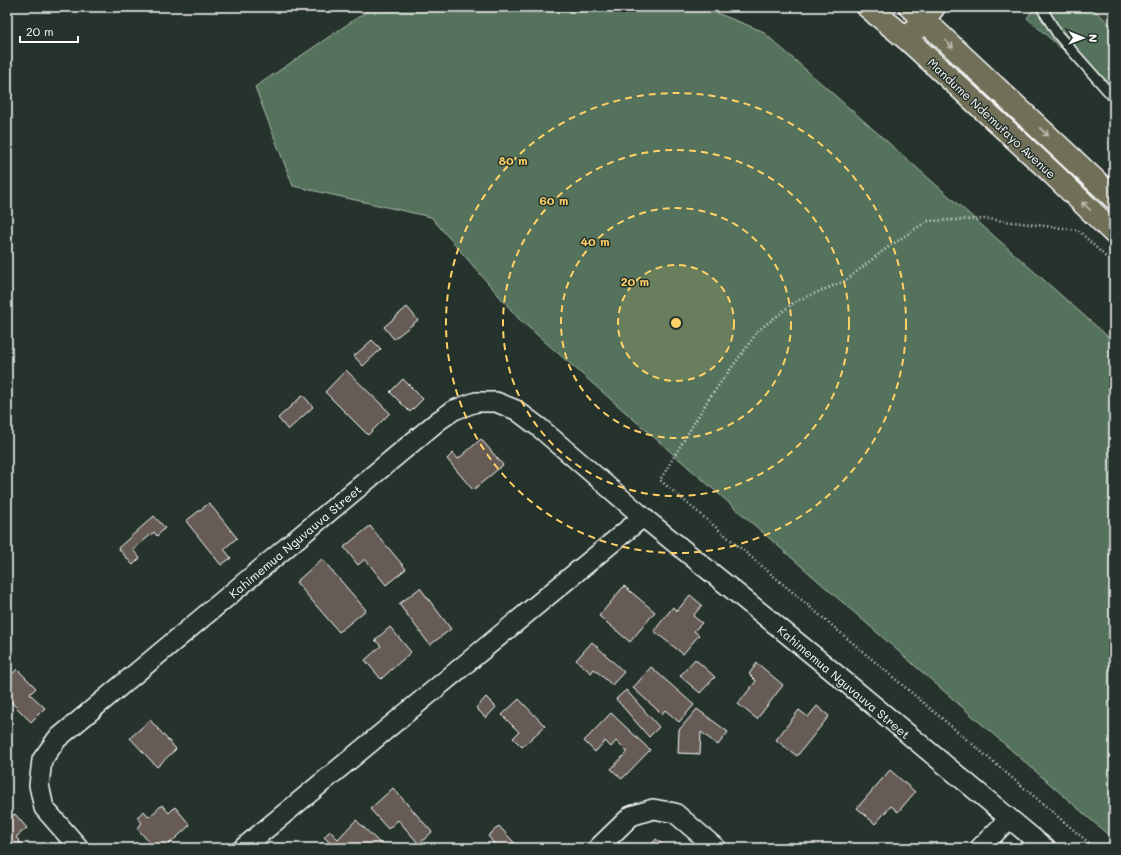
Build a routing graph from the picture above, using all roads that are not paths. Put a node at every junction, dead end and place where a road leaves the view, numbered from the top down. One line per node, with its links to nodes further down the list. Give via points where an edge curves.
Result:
1 (1041, 7): 5 (lane, via 1058,36)
2 (876, 10): 4 (main road, Mandume Ndemufayo Avenue)
3 (922, 11): 4 (main road); 6 (main road, Mandume Ndemufayo Avenue, one-way to 6)
4 (906, 39): 7 (main road, Mandume Ndemufayo Avenue, one-way to 4)
5 (1114, 98)
6 (1114, 198)
7 (1114, 233)
8 (643, 517): 9 (street, Kahimemua Nguvauva Street); 10 (street, Kahimemua Nguvauva Street, via 516,410 496,402 476,402 454,410 56,739 42,760 40,785 44,808); 11 (street)
9 (1009, 819): 14 (street); 15 (street, Kahimemua Nguvauva Street)
10 (79, 848)
11 (243, 848)
12 (598, 848): 13 (street, via 631,816 653,810 675,812)
13 (716, 848)
14 (980, 848)
15 (1045, 848)

